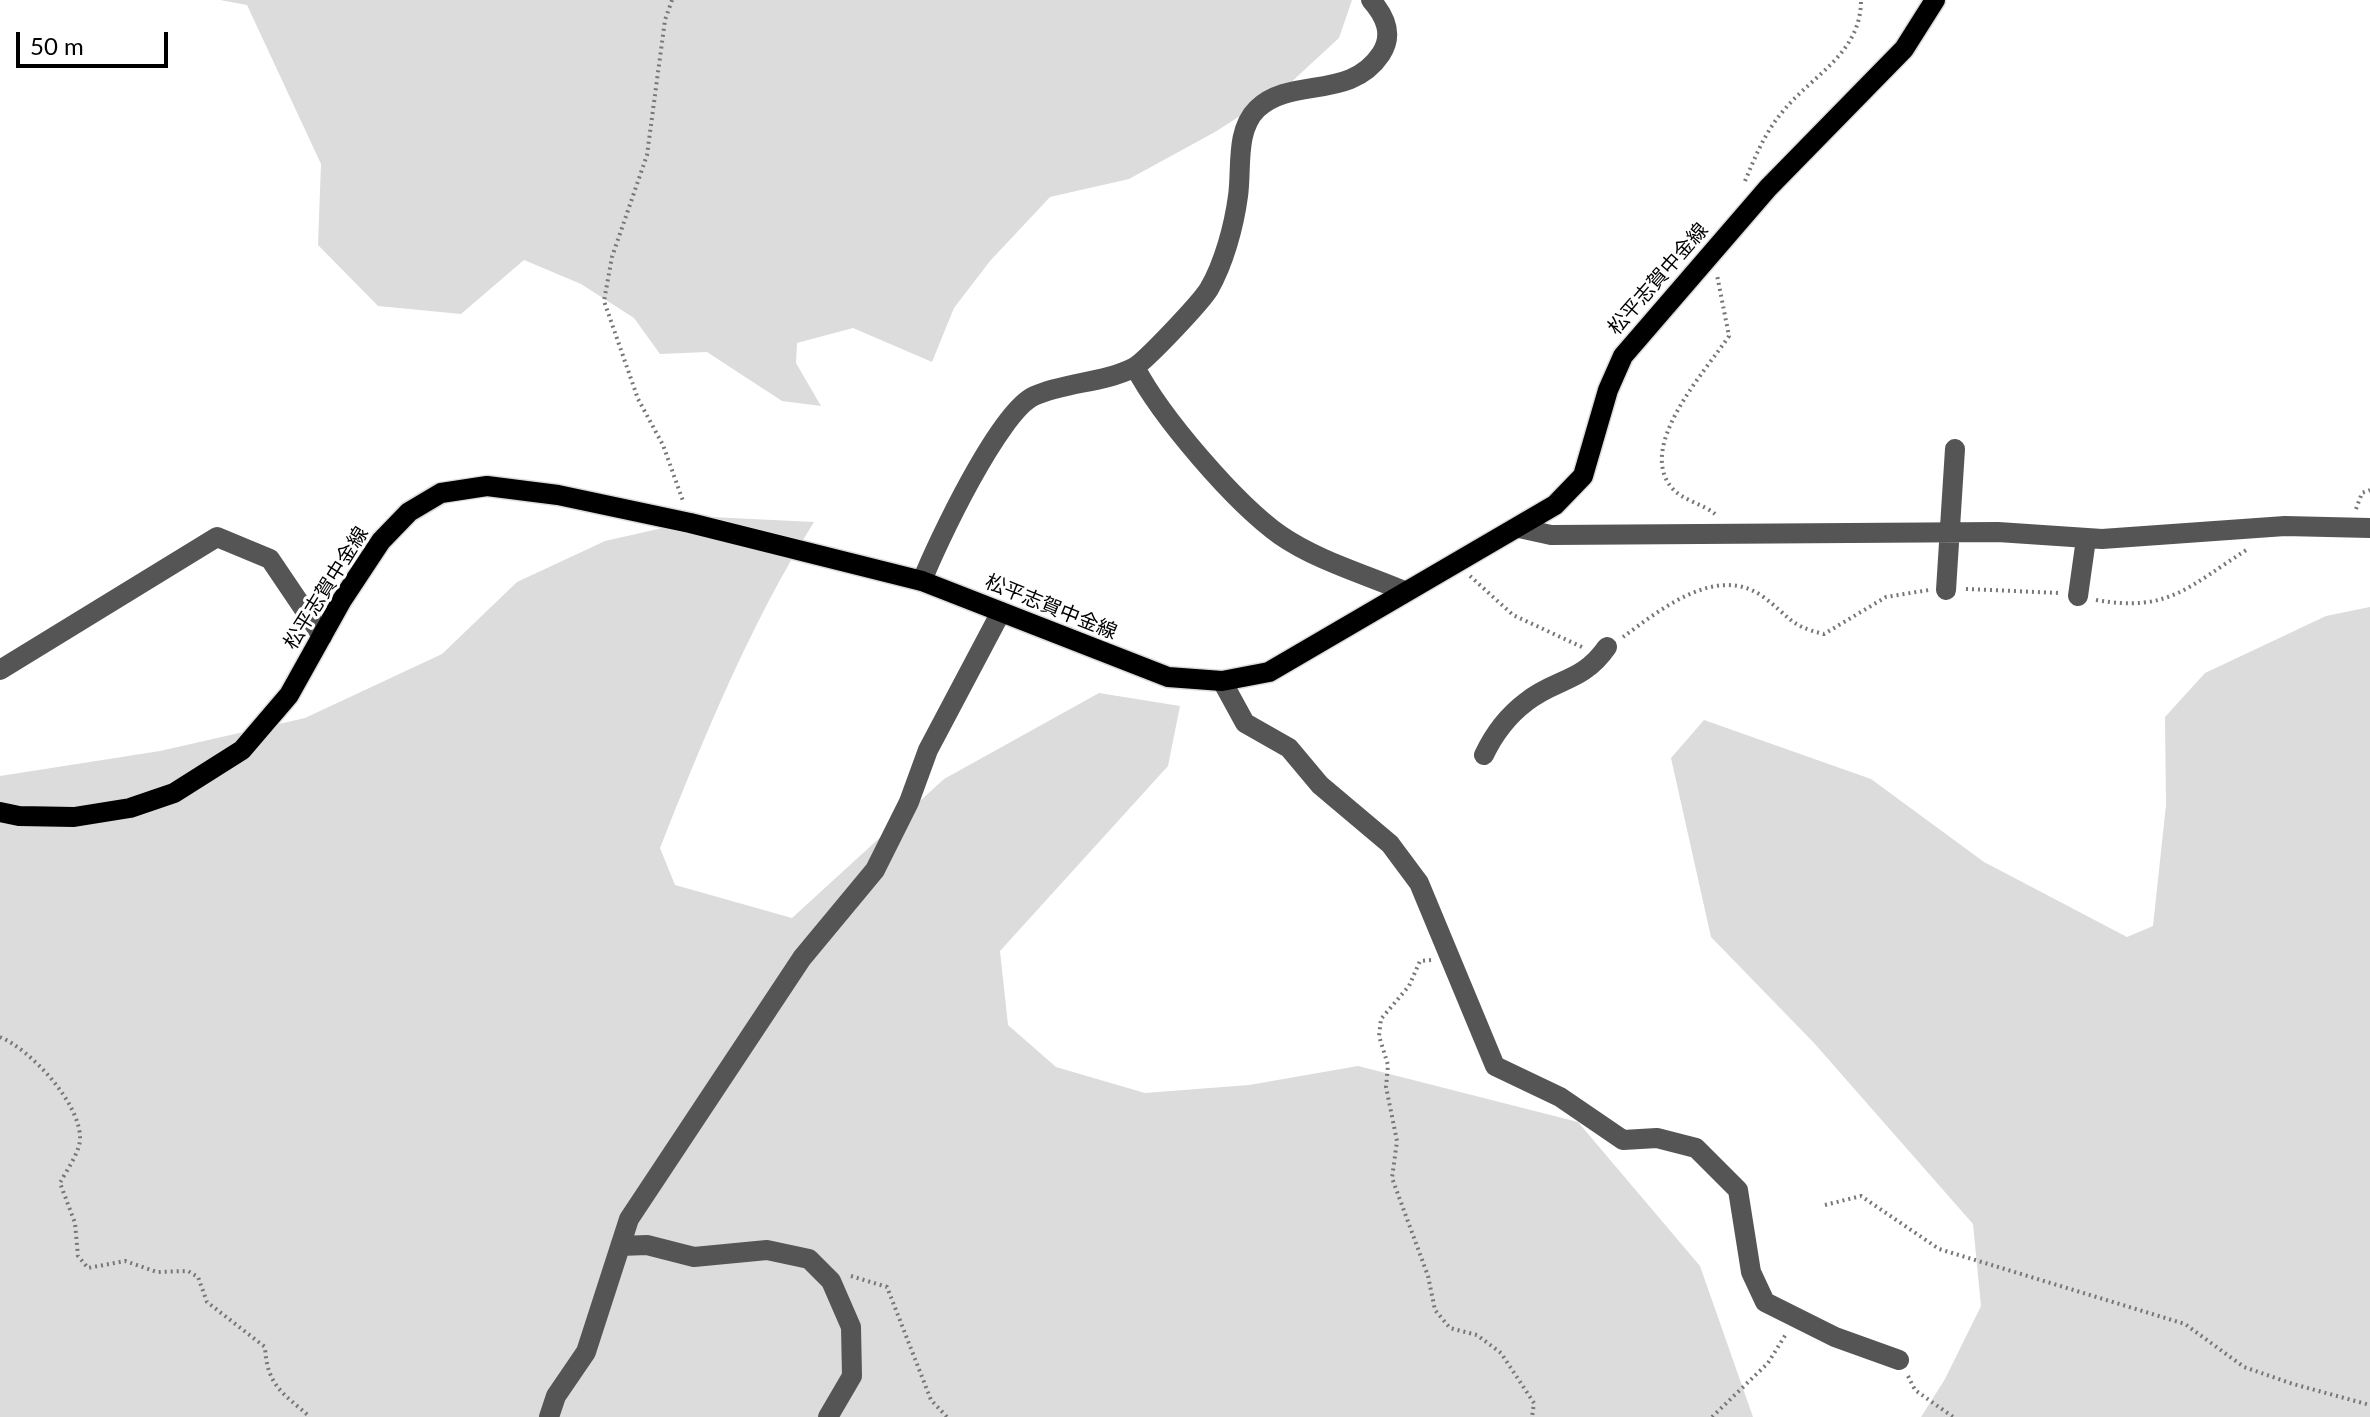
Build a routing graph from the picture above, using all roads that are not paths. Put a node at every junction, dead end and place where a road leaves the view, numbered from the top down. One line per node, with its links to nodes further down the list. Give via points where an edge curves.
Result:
1 (1371, 0): 3 (street, via 1385,16 1384,50 1359,77 1283,96 1257,109 1243,136 1238,198 1209,290)
2 (1935, 0): 5 (main road, 松平志賀中金線, via 1904,49 1768,188 1623,356 1583,476 1555,505)
3 (1135, 367): 9 (street, via 1031,397 996,438 943,531); 11 (street, via 1166,416 1251,512 1294,543)
4 (1955, 449): 7 (street)
5 (1519, 528): 7 (street, via 1551,535); 11 (main road, 松平志賀中金線)
6 (2370, 528): 8 (street, via 2285,526)
7 (1948, 532): 8 (street); 10 (street)
8 (2086, 539): 12 (street)
9 (922, 581): 13 (main road, 松平志賀中金線); 14 (main road, 松平志賀中金線, via 558,495 501,488 441,493 409,512 381,541)
10 (1946, 590)
11 (1404, 591): 17 (main road, 松平志賀中金線, via 1269,672)
12 (2078, 596)
13 (1001, 612): 17 (main road, 松平志賀中金線, via 1168,677); 20 (street, via 928,750 875,870 802,958 629,1219)
14 (322, 636): 16 (street, via 270,559 217,537); 19 (main road, 松平志賀中金線, via 289,695 242,750 174,793 130,808 74,817)
15 (1607, 647): 18 (street, via 1593,667 1527,701 1495,731)
16 (0, 670)
17 (1222, 681): 21 (street, via 1245,723 1289,748 1320,785 1390,844 1419,883 1495,1066 1560,1097 1623,1140 1657,1138 1696,1148 1738,1190 1751,1272 1765,1302 1835,1337)
18 (1484, 755)
19 (0, 812)
20 (620, 1246): 22 (street, via 586,1352 556,1396); 23 (street, via 647,1245 694,1257 767,1250 809,1259 831,1281 851,1327 852,1376)
21 (1899, 1360)
22 (549, 1417)
23 (828, 1417)

